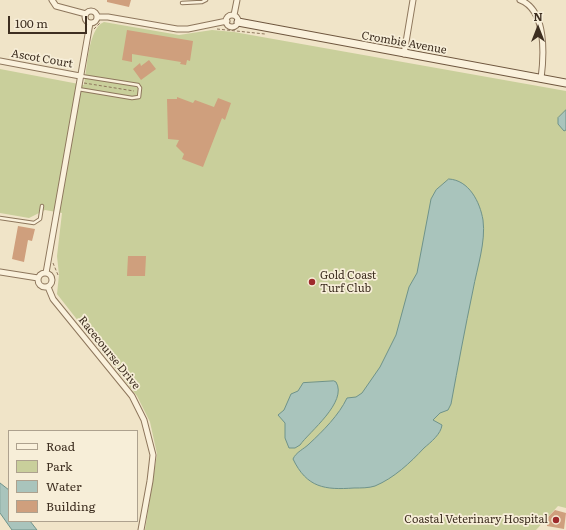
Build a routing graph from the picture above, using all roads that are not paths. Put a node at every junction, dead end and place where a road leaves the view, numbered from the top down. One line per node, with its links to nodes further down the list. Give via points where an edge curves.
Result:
1 (53, 0): 7 (street, via 56,6)
2 (206, 0): 6 (lane)
3 (237, 0): 8 (street)
4 (413, 0): 13 (street)
5 (520, 0): 16 (street, via 531,5 538,19 543,43)
6 (182, 3)
7 (86, 14): 9 (street, via 93,11); 12 (street, via 86,20)
8 (234, 15): 10 (street, via 228,17); 11 (street)
9 (97, 17): 10 (street, via 177,29); 12 (street)
10 (227, 21): 11 (street, via 233,26)
11 (238, 22): 13 (street, Crombie Avenue)
12 (90, 23): 15 (street, Racecourse Drive)
13 (404, 54): 16 (street, Crombie Avenue)
14 (0, 61): 15 (street, Ascot Court)
15 (80, 76): 18 (street, Racecourse Drive); 18 (lane, via 138,85 140,92 137,98)
16 (541, 78): 17 (street, Crombie Avenue)
17 (566, 83)
18 (78, 90): 22 (street, Racecourse Drive)
19 (42, 206): 20 (lane, via 40,219 34,223)
20 (0, 218)
21 (0, 272): 23 (street)
22 (46, 273): 23 (street, via 40,274); 24 (street, Racecourse Drive, via 53,279)
23 (38, 278): 24 (street, Racecourse Drive, via 40,285)
24 (48, 287): 25 (street, Racecourse Drive, via 53,299 132,396 144,420 153,455)
25 (142, 530)

